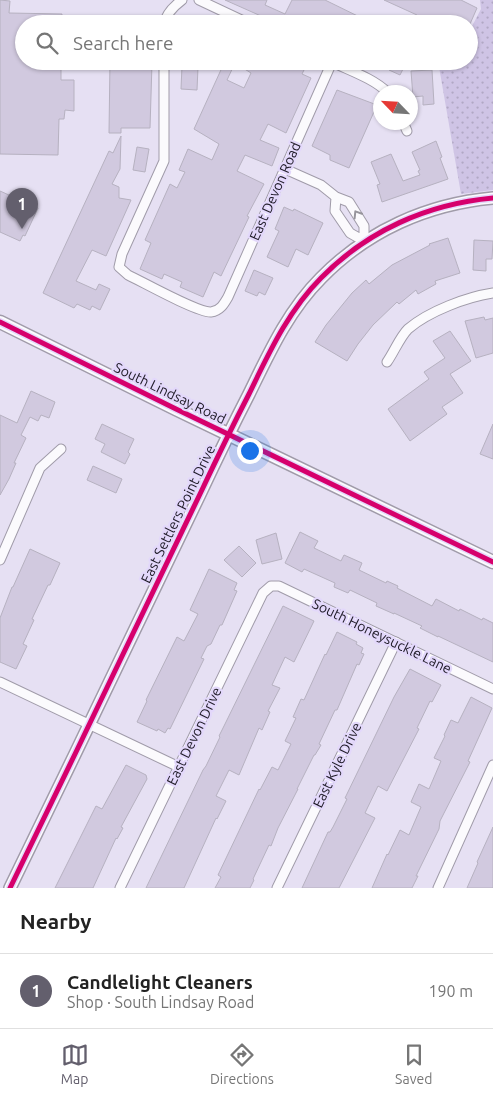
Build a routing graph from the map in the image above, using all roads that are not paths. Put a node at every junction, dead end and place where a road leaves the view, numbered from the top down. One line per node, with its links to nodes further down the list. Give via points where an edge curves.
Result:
1 (182, 0): 3 (street)
2 (199, 0): 4 (street)
3 (167, 15)
4 (231, 15)
5 (164, 70): 9 (street, East Devon Road, via 164,161 122,254 120,266 128,274 197,309 211,312 222,308)
6 (328, 70): 9 (street, East Devon Road)
7 (349, 70): 8 (street)
8 (378, 85)
9 (285, 169): 10 (street, via 321,185)
10 (336, 197): 12 (street, via 335,211 350,233); 12 (street, one-way to 10, via 364,226 349,202)
11 (493, 198): 12 (street, East Settlers Point Drive, via 438,207)
12 (364, 241): 16 (street, East Settlers Point Drive, via 320,279 292,314 277,336)
13 (493, 293): 15 (street, via 476,296 432,314 408,330)
14 (0, 322): 16 (main road, South Lindsay Road)
15 (387, 362)
16 (229, 434): 19 (main road, South Lindsay Road); 24 (street, East Settlers Point Drive)
17 (61, 449): 18 (street, via 40,468)
18 (0, 560)
19 (493, 562)
20 (271, 586): 21 (street, South Honeysuckle Lane, via 279,586); 26 (street, East Devon Drive, via 263,593)
21 (396, 642): 23 (street, South Honeysuckle Lane); 29 (street, East Kyle Drive)
22 (0, 682): 24 (street)
23 (493, 689)
24 (89, 724): 26 (street); 27 (street, East Settlers Point Drive)
25 (493, 765): 30 (street)
26 (178, 767): 28 (street, East Devon Drive)
27 (10, 888)
28 (120, 888)
29 (277, 888)
30 (438, 888)

